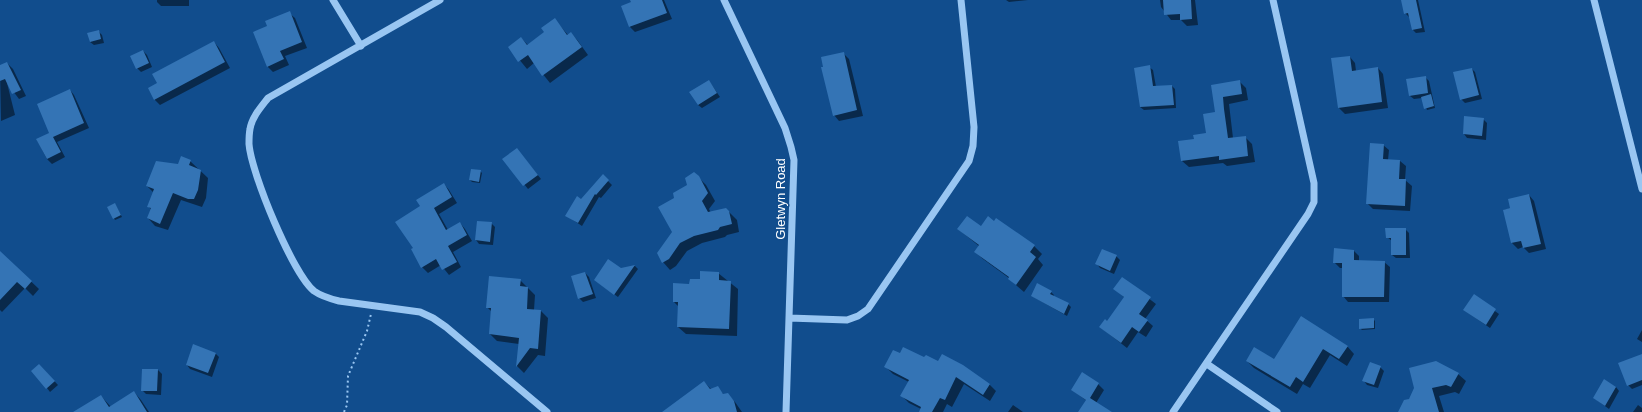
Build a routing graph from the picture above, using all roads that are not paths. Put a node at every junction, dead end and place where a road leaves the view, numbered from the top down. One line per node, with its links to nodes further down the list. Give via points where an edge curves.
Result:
1 (333, 0): 7 (street)
2 (440, 0): 7 (street)
3 (724, 0): 9 (street, Gletwyn Road, via 791,147 794,172)
4 (961, 0): 9 (street, via 974,127 969,162 868,309 847,320)
5 (1272, 0): 10 (street, via 1314,183 1314,202)
6 (1594, 0): 8 (street)
7 (361, 46): 11 (street, via 268,98 253,119 249,145 259,185 280,235 303,279 314,291 327,298 420,312 433,318)
8 (1642, 190)
9 (789, 318): 12 (street, Gletwyn Road)
10 (1207, 364): 13 (street); 14 (street)
11 (547, 412)
12 (786, 412)
13 (1173, 412)
14 (1277, 412)

